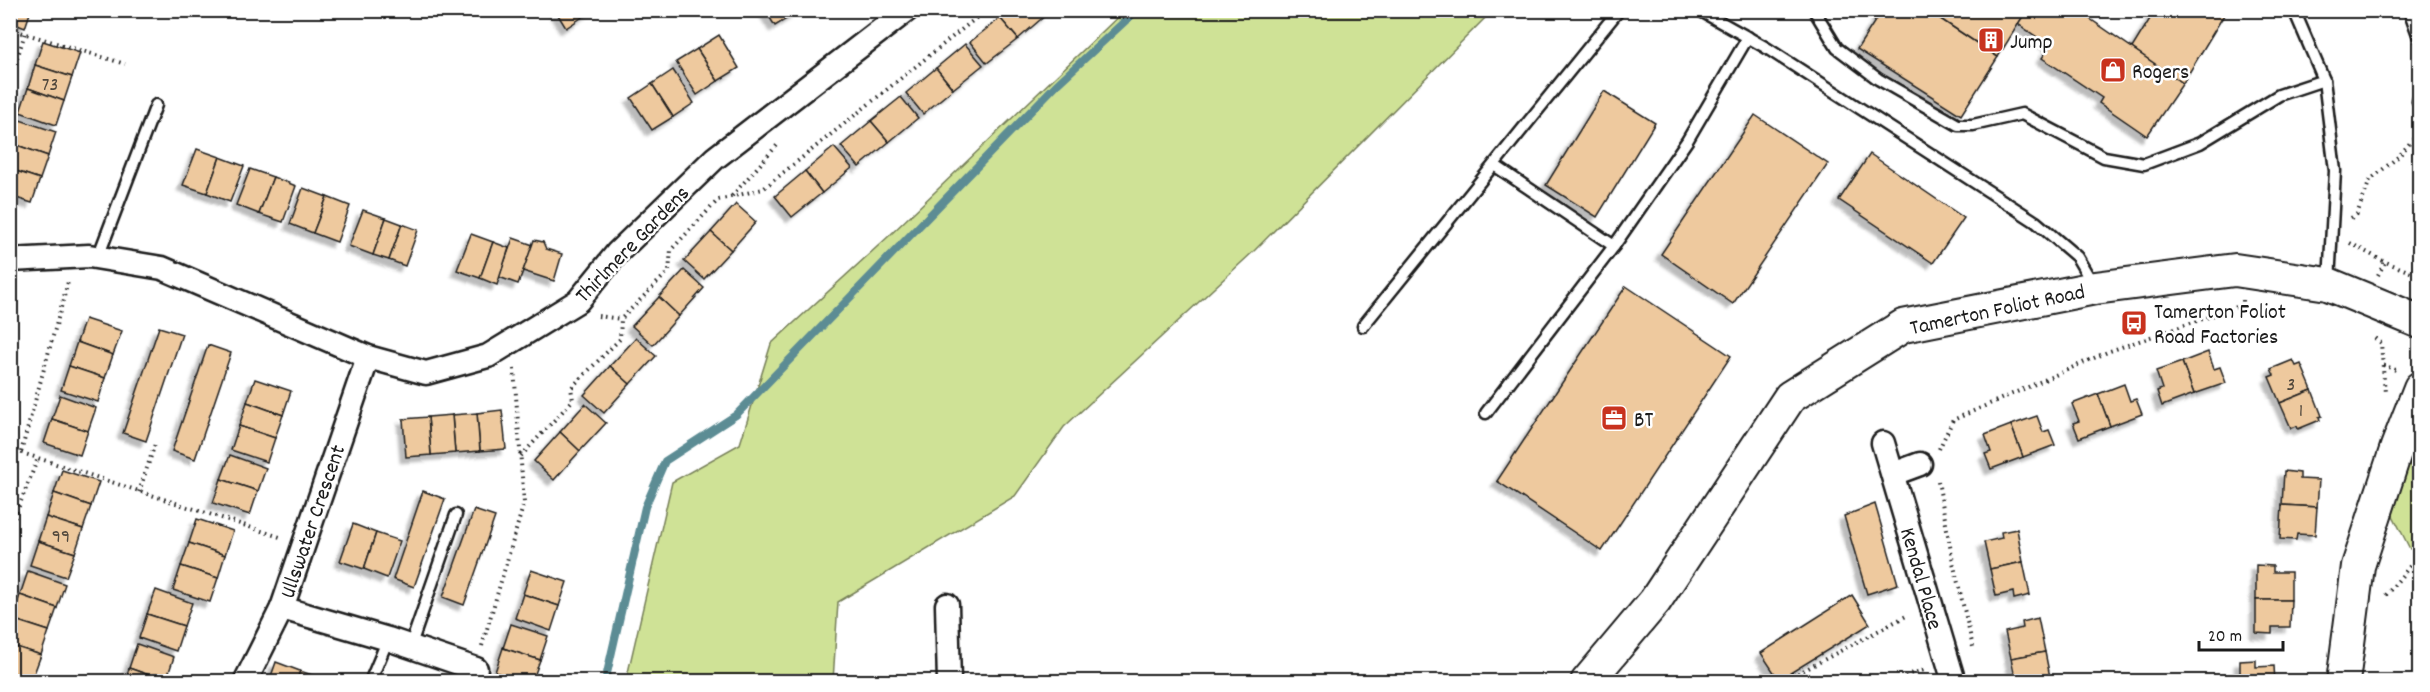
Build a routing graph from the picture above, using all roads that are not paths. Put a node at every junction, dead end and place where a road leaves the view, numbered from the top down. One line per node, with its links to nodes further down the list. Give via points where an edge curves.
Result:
1 (907, 10): 19 (street, Thirlmere Gardens, via 715,158 617,253 578,301 488,356 426,374)
2 (1619, 10): 11 (lane)
3 (1699, 10): 7 (lane)
4 (1814, 10): 9 (lane, via 1837,48 1878,79 1958,125 1974,126 2022,114 2104,157 2144,164 2200,143 2279,95)
5 (2294, 10): 9 (lane)
6 (2409, 10): 8 (lane)
7 (1748, 37): 12 (lane, via 1687,141); 16 (lane, via 2036,222 2077,257)
8 (2420, 40)
9 (2324, 80): 15 (lane, via 2335,171)
10 (156, 105): 13 (lane)
11 (1494, 165): 12 (lane); 18 (lane)
12 (1614, 246): 21 (lane)
13 (98, 257): 14 (street, Thirlmere Gardens); 19 (street, Thirlmere Gardens, via 162,268)
14 (10, 260)
15 (2328, 284): 16 (main road, Tamerton Foliot Road, via 2235,270); 17 (main road, Tamerton Foliot Road)
16 (2095, 288): 34 (main road, Tamerton Foliot Road, via 1903,326 1790,397 1655,601)
17 (2420, 322)
18 (1363, 326)
19 (368, 357): 27 (street, Ullswater Crescent)
20 (2420, 388): 36 (main road, via 2358,566)
21 (1486, 413)
22 (1883, 443): 24 (street, Kendal Place)
23 (1928, 462): 24 (street)
24 (1893, 474): 35 (street, Kendal Place)
25 (456, 515): 29 (lane)
26 (947, 605): 33 (street)
27 (282, 608): 28 (street); 31 (street, Ullswater Crescent)
28 (388, 639): 29 (street); 32 (lane)
29 (410, 647): 30 (street)
30 (476, 669)
31 (244, 681)
32 (370, 681)
33 (949, 681)
34 (1587, 681)
35 (1954, 681)
36 (2343, 681)

